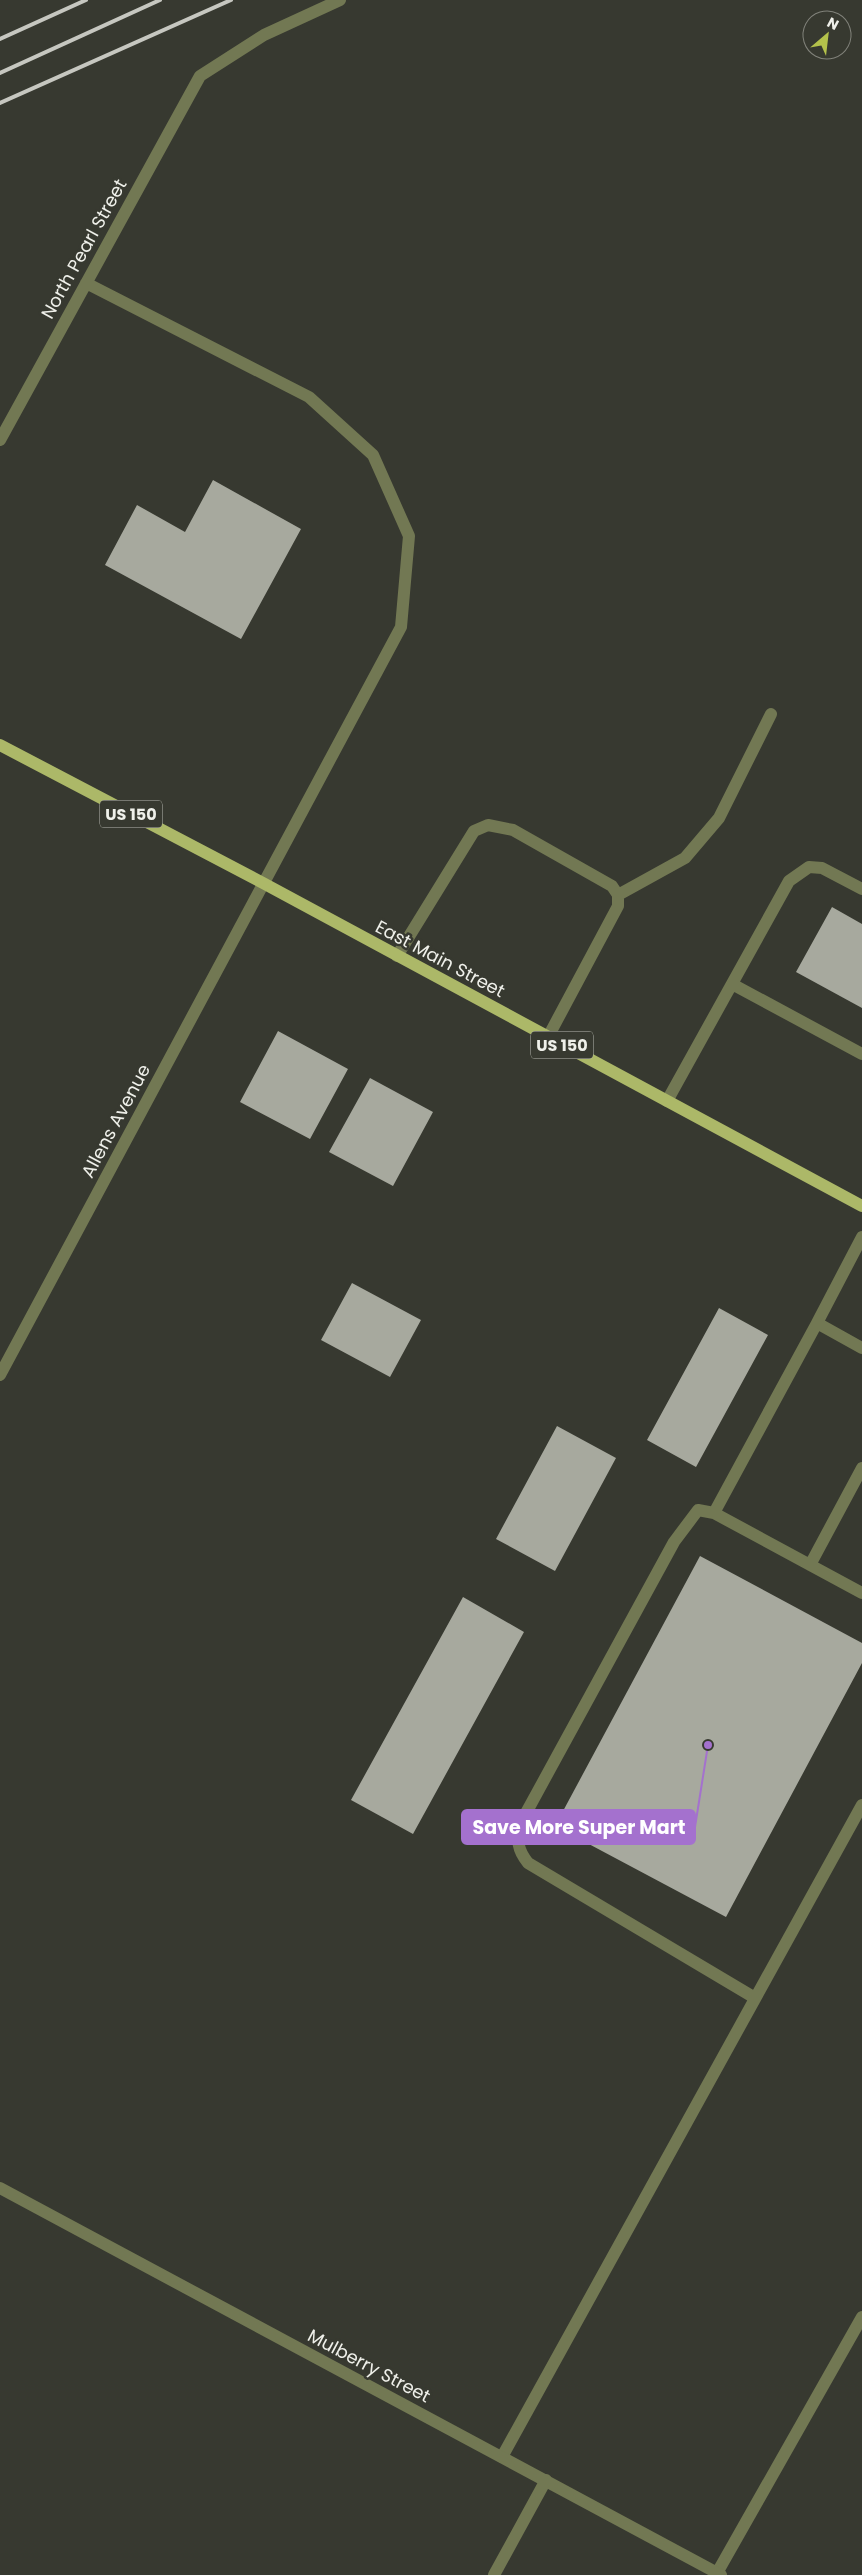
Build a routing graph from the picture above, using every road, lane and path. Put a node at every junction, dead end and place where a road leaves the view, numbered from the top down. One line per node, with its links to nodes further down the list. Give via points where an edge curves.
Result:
1 (340, 0): 2 (street, North Pearl Street, via 264,35 200,76)
2 (86, 283): 3 (street, North Pearl Street); 6 (street, Allens Avenue, via 309,397 373,455 409,536 401,627)
3 (0, 440)
4 (772, 714): 8 (street, via 719,818 685,858)
5 (0, 745): 6 (main road, East Main Street / US 150)
6 (263, 883): 9 (main road, East Main Street / US 150); 18 (street, Allens Avenue)
7 (862, 889): 10 (street, via 822,868 809,867 789,881)
8 (618, 894): 9 (street, via 612,886 513,830 488,825 474,831); 11 (street, via 618,906)
9 (397, 956): 11 (main road, East Main Street / US 150)
10 (732, 984): 12 (street); 13 (street)
11 (548, 1037): 13 (main road, East Main Street / US 150)
12 (862, 1054)
13 (668, 1101): 14 (main road, East Main Street / US 150)
14 (862, 1206)
15 (862, 1237): 16 (street)
16 (817, 1323): 17 (street); 20 (street)
17 (862, 1348)
18 (0, 1375)
19 (862, 1468): 21 (street)
20 (714, 1513): 21 (street); 24 (street, via 698,1510 674,1542 520,1824 517,1842 528,1863)
21 (810, 1565): 22 (street)
22 (862, 1593)
23 (862, 1805): 24 (street)
24 (755, 1998): 27 (street)
25 (0, 2188): 27 (street, Mulberry Street)
26 (862, 2317): 29 (street)
27 (502, 2457): 28 (street, Mulberry Street)
28 (546, 2480): 29 (street, Mulberry Street); 30 (street)
29 (719, 2574)
30 (494, 2575)

